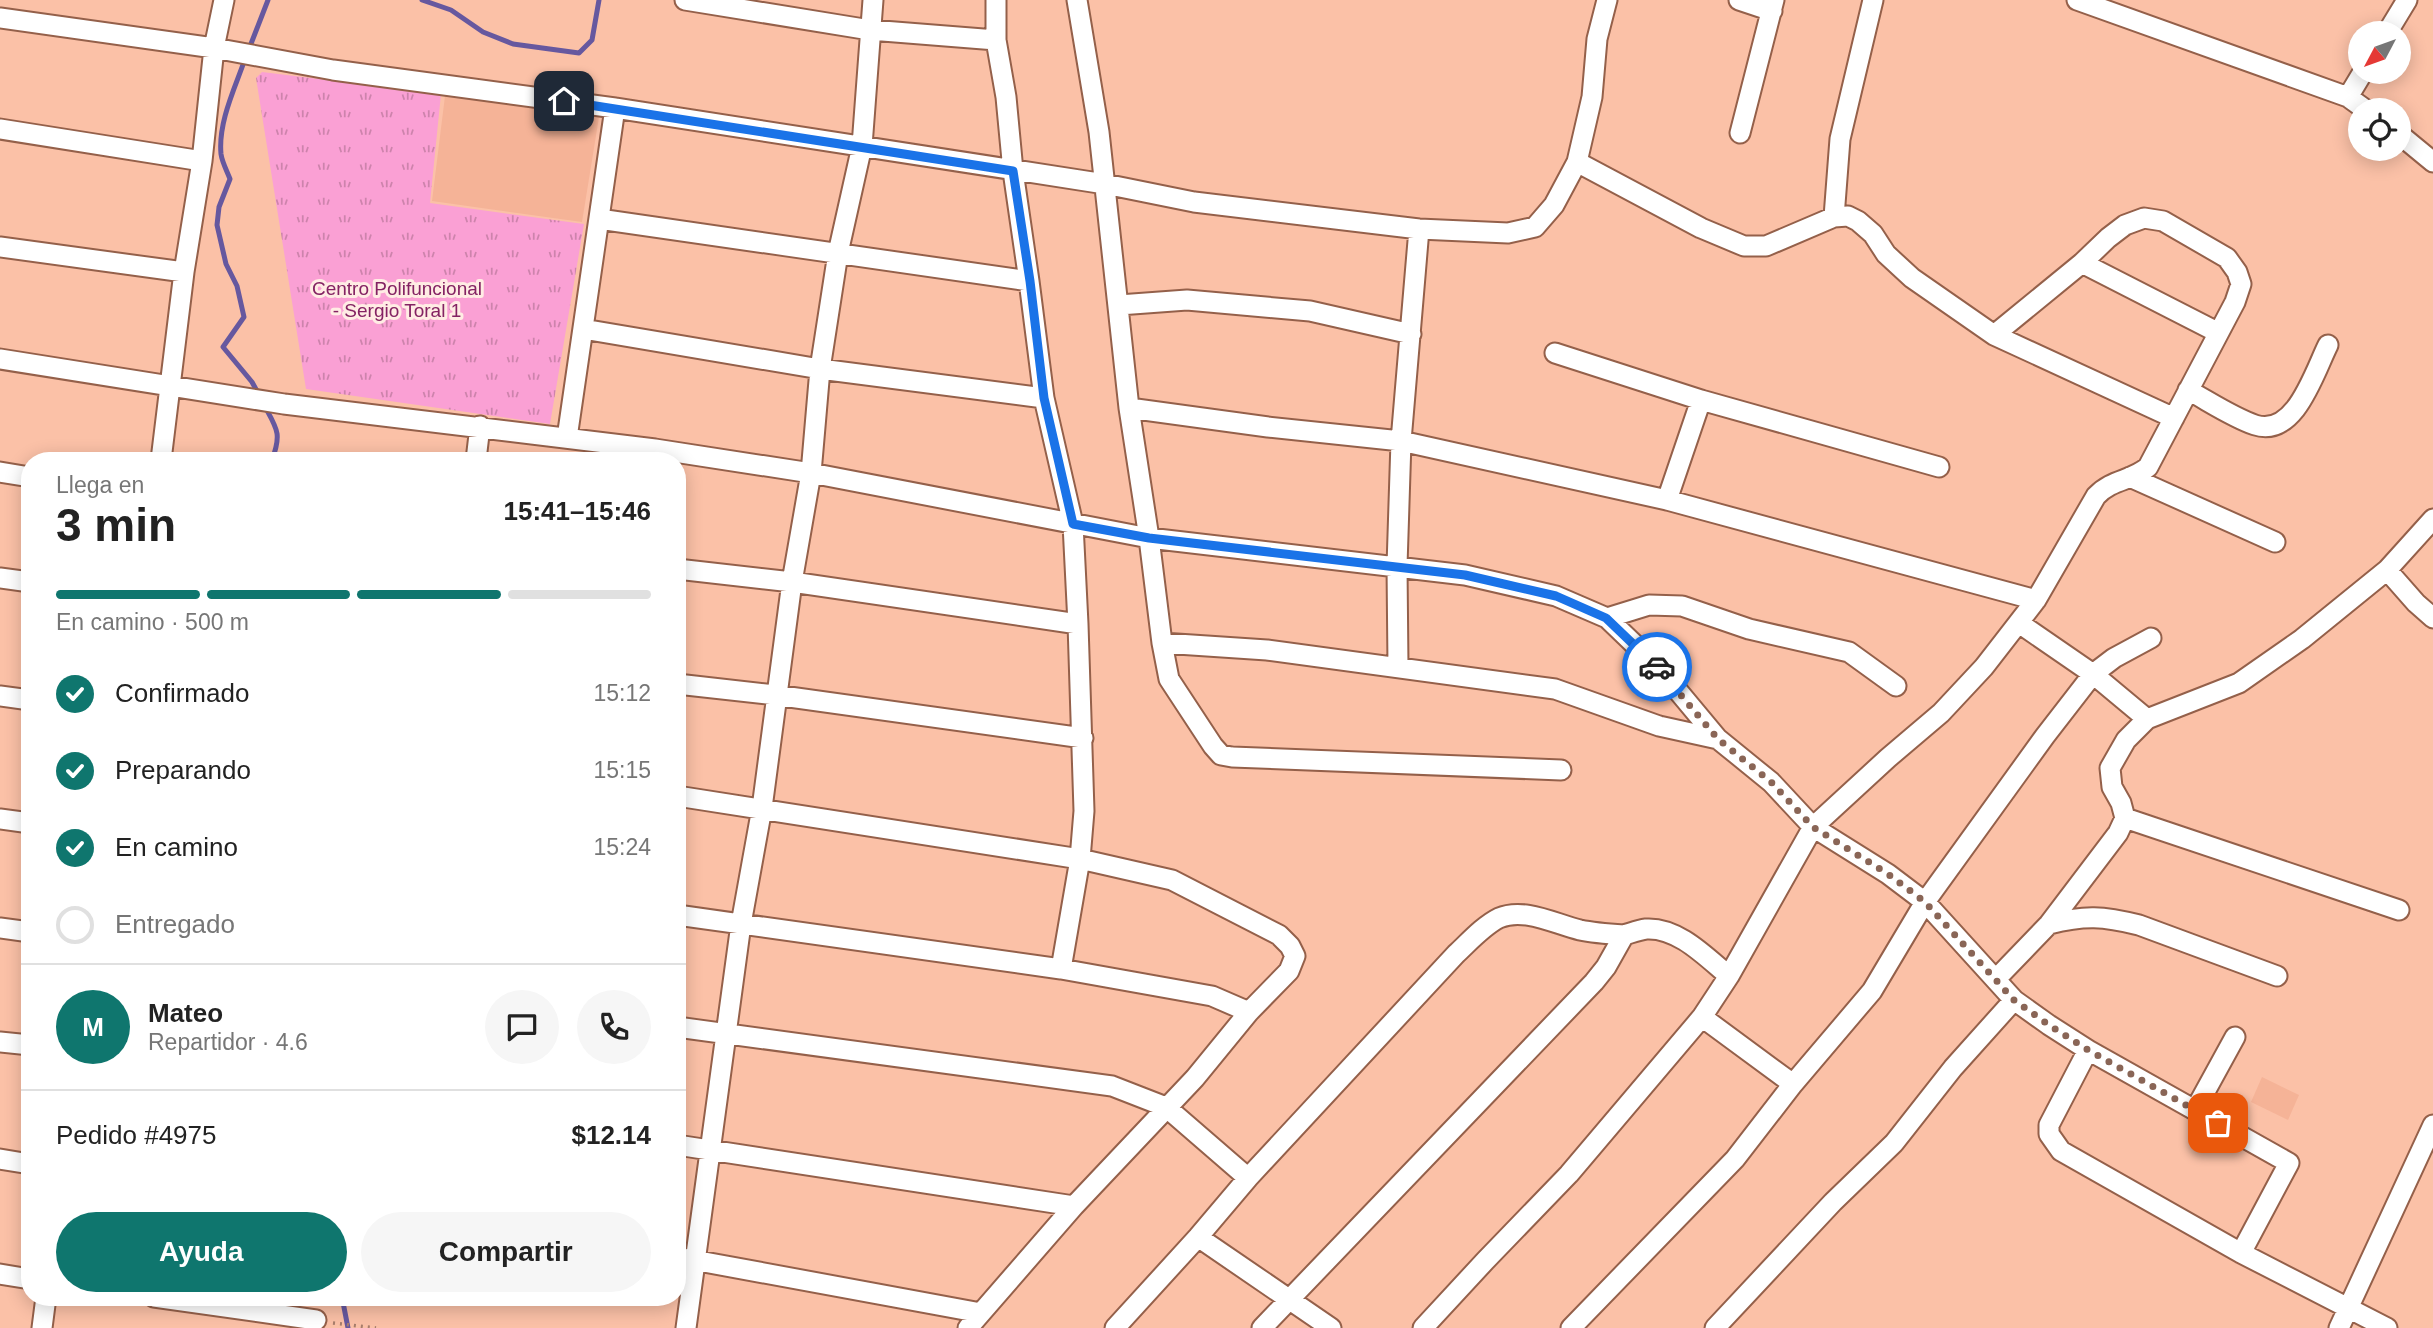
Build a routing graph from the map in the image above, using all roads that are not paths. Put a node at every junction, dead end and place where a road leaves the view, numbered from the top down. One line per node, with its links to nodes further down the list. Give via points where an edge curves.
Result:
1 (224, 0): 16 (street)
2 (685, 0): 14 (street)
3 (873, 0): 14 (street)
4 (996, 0): 15 (street)
5 (1077, 0): 28 (street)
6 (1607, 0): 26 (street)
7 (1739, 0): 11 (street)
8 (1873, 0): 29 (street, via 1840,139)
9 (2402, 1): 13 (street)
10 (2090, 2): 18 (street)
11 (1773, 5): 21 (street)
12 (0, 18): 16 (street)
13 (2393, 21)
14 (870, 30): 15 (street); 23 (street)
15 (996, 40): 27 (street)
16 (220, 49): 19 (street, via 332,70); 25 (street)
17 (2355, 84): 18 (street)
18 (2347, 97)
19 (615, 108): 23 (street); 30 (street)
20 (0, 129): 25 (street)
21 (1740, 133)
22 (2411, 143): 24 (street)
23 (862, 146): 27 (street); 33 (street)
24 (2432, 159)
25 (202, 161): 35 (street)
26 (1577, 162): 29 (street, via 1744,246 1766,246); 31 (street, via 1554,205 1535,227 1508,233)
27 (1013, 171): 28 (street); 36 (street)
28 (1105, 184): 31 (street, via 1194,202); 37 (street)
29 (1834, 217): 41 (street, via 1858,221 1912,278)
30 (599, 219): 33 (street); 38 (street)
31 (1419, 229): 40 (street)
32 (0, 247): 35 (street)
33 (838, 253): 36 (street); 45 (street)
34 (2082, 264): 39 (street); 39 (street, via 2125,225 2144,218 2163,221 2227,258 2237,272 2241,284); 41 (street)
35 (184, 272): 46 (street)
36 (1030, 281): 48 (street)
37 (1119, 305): 40 (street, via 1188,300 1310,311); 50 (street)
38 (583, 329): 45 (street); 53 (street)
39 (2217, 332): 47 (street)
40 (1410, 334): 54 (street)
41 (1994, 335): 51 (street)
42 (2328, 345): 47 (street, via 2298,407 2284,423 2256,425)
43 (1555, 353): 49 (street)
44 (0, 359): 46 (street)
45 (820, 369): 48 (street); 61 (street)
46 (171, 386): 52 (street); 55 (street)
47 (2188, 390): 51 (street)
48 (1044, 398): 66 (street)
49 (1700, 400): 59 (street); 64 (street)
50 (1129, 408): 54 (street); 67 (street)
51 (2174, 418): 63 (street, via 2148,467)
52 (480, 426): 53 (street); 56 (street)
53 (567, 438): 57 (street)
54 (1401, 442): 64 (street); 69 (street)
55 (162, 452)
56 (477, 452)
57 (665, 452)
58 (686, 455): 61 (street)
59 (1940, 467)
60 (0, 472): 62 (street)
61 (811, 473): 66 (street); 74 (street)
62 (21, 476)
63 (2130, 477): 68 (street); 75 (street, via 2096,496)
64 (1667, 500): 75 (street)
65 (2433, 519): 71 (street)
66 (1073, 524): 67 (street); 79 (street)
67 (1149, 538): 69 (street); 81 (street)
68 (2275, 542)
69 (1397, 566): 76 (street, via 1465,575 1556,596); 82 (street)
70 (686, 570): 74 (street)
71 (2387, 570): 77 (street); 89 (street, via 2239,683)
72 (0, 578): 73 (street)
73 (21, 581)
74 (792, 582): 79 (street); 86 (street)
75 (2036, 600): 78 (street)
76 (1606, 618): 85 (street, via 1649,605 1682,606 1749,629 1849,652); 91 (street, via 1658,667)
77 (2433, 618)
78 (2019, 623): 83 (street); 98 (street, via 1941,713)
79 (1078, 624): 90 (street)
80 (2151, 638): 83 (street)
81 (1162, 643): 82 (street, via 1267,650); 92 (street, via 1170,679 1221,755)
82 (1398, 667): 91 (street, via 1555,689 1659,726)
83 (2093, 674): 89 (street); 100 (street)
84 (686, 685): 86 (street)
85 (1896, 686)
86 (775, 695): 90 (street); 94 (street)
87 (0, 696): 88 (street)
88 (21, 699)
89 (2147, 719): 95 (street, via 2126,740 2110,768 2112,787)
90 (1083, 738): 99 (street)
91 (1718, 739): 98 (street, via 1771,782)
92 (1561, 770)
93 (686, 797): 94 (street)
94 (762, 808): 99 (street); 103 (street)
95 (2125, 817): 101 (street); 104 (street, via 2118,833)
96 (0, 819): 97 (street)
97 (21, 822)
98 (1813, 827): 100 (street); 109 (street)
99 (1080, 859): 108 (street); 113 (street, via 1172,880 1279,935 1295,956 1289,971)
100 (1925, 902): 111 (street); 121 (street, via 1872,991)
101 (2399, 910)
102 (686, 916): 103 (street)
103 (741, 924): 108 (street); 116 (street)
104 (2049, 924): 110 (street, via 2076,917 2139,925); 111 (street)
105 (0, 928): 106 (street)
106 (21, 931)
107 (1624, 935): 109 (street, via 1646,929 1670,933); 129 (street, via 1592,932 1532,916 1500,918 1456,954); 137 (street, via 1594,982)
108 (1061, 969): 113 (street, via 1212,996)
109 (1729, 976): 114 (street)
110 (2277, 976)
111 (1996, 979): 112 (street)
112 (2014, 1000): 120 (street); 151 (street, via 1894,1143)
113 (1249, 1012): 122 (street)
114 (1702, 1017): 121 (street); 149 (street, via 1569,1174)
115 (686, 1028): 116 (street)
116 (727, 1033): 122 (street, via 1112,1086); 126 (street)
117 (2235, 1037): 123 (street)
118 (0, 1041): 119 (street)
119 (21, 1044)
120 (2088, 1050): 123 (street); 132 (street, via 2049,1125 2053,1142 2061,1151)
121 (1793, 1084): 150 (street, via 1735,1159)
122 (1166, 1107): 129 (street); 130 (street)
123 (2194, 1110): 132 (street, via 2289,1163)
124 (2433, 1125): 140 (street)
125 (686, 1146): 126 (street)
126 (710, 1150): 130 (street); 134 (street)
127 (0, 1159): 128 (street)
128 (21, 1162)
129 (1248, 1178): 131 (street)
130 (1074, 1206): 141 (street)
131 (1198, 1237): 137 (street); 146 (street)
132 (2241, 1253): 140 (street)
133 (686, 1258): 134 (street)
134 (697, 1260): 141 (street); 144 (street)
135 (0, 1274): 136 (street)
136 (21, 1278)
137 (1288, 1298): 147 (street); 148 (street)
138 (45, 1306): 143 (street)
139 (217, 1306): 142 (street)
140 (2349, 1307): 152 (street); 153 (street)
141 (981, 1313): 145 (street)
142 (321, 1321)
143 (42, 1328)
144 (687, 1328)
145 (968, 1328)
146 (1115, 1328)
147 (1262, 1328)
148 (1331, 1328)
149 (1423, 1328)
150 (1571, 1328)
151 (1715, 1328)
152 (2339, 1328)
153 (2387, 1328)

